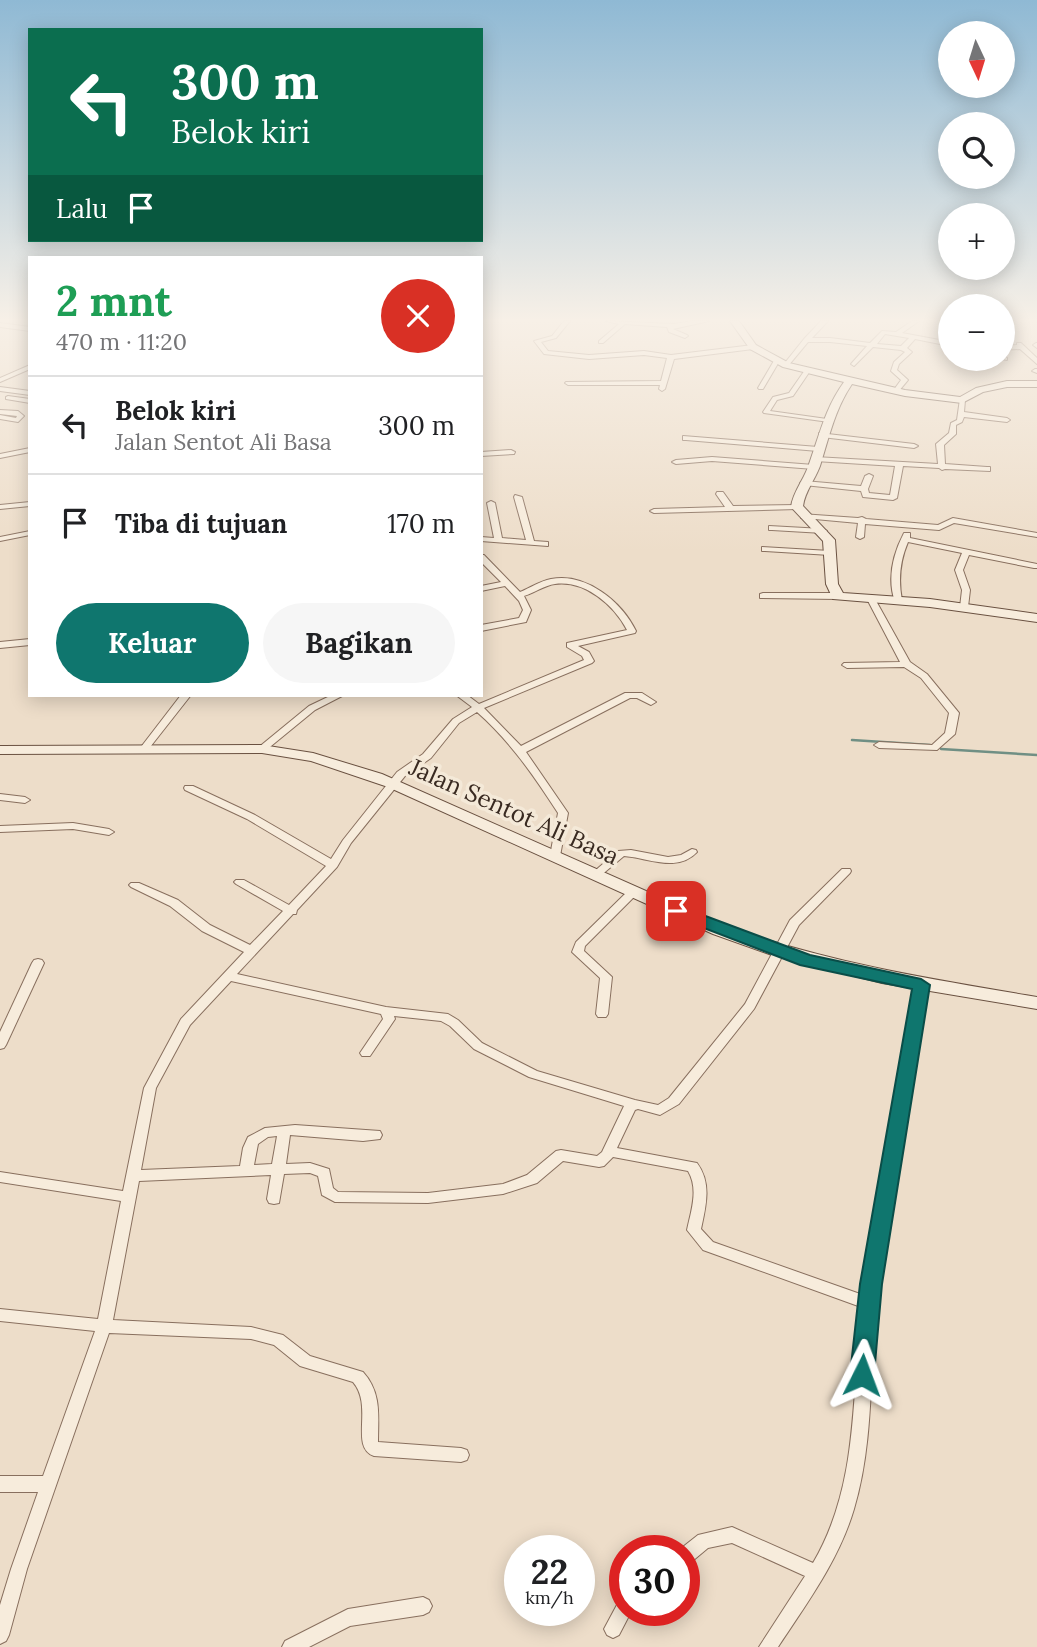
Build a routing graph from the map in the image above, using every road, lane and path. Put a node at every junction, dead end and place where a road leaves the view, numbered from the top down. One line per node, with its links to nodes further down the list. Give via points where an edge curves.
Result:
1 (8, 398): 7 (street)
2 (776, 398): 10 (street, via 766,412)
3 (837, 398): 10 (street)
4 (946, 398): 6 (street)
5 (966, 398): 6 (street)
6 (962, 400): 8 (street)
7 (28, 401)
8 (960, 414): 9 (street); 21 (street, via 960,421 940,444)
9 (1007, 420)
10 (827, 421): 11 (street)
11 (822, 435): 13 (street); 18 (street)
12 (685, 438): 18 (street)
13 (914, 446)
14 (28, 450): 17 (street)
15 (511, 452): 16 (street)
16 (483, 454)
17 (0, 456)
18 (816, 458): 19 (street); 20 (street); 24 (street)
19 (676, 462)
20 (900, 466): 21 (street); 25 (street, via 892,498 871,497)
21 (942, 468): 22 (street)
22 (987, 469)
23 (869, 477): 25 (street)
24 (804, 483): 25 (street); 33 (street)
25 (864, 489)
26 (720, 494): 31 (street)
27 (519, 497): 45 (street)
28 (491, 503): 44 (street)
29 (28, 504): 30 (street)
30 (0, 508)
31 (729, 508): 32 (street); 33 (street)
32 (654, 511)
33 (800, 511): 34 (street); 37 (street)
34 (862, 519): 35 (street); 40 (street)
35 (915, 524): 39 (street, via 939,528 953,520); 43 (street)
36 (772, 528): 37 (street)
37 (823, 531): 48 (street)
38 (28, 533): 41 (street)
39 (1037, 535)
40 (860, 537)
41 (0, 539)
42 (483, 539): 44 (street)
43 (905, 539): 49 (street); 58 (street, via 894,582)
44 (498, 540): 45 (street)
45 (531, 543): 46 (street)
46 (545, 544)
47 (765, 549): 48 (street)
48 (830, 553): 56 (street, via 832,584)
49 (966, 553): 51 (street); 59 (street, via 959,570 966,590)
50 (483, 559): 52 (street)
51 (1034, 566)
52 (507, 583): 53 (street); 54 (street)
53 (483, 589)
54 (519, 595): 61 (street, via 527,610 525,618); 70 (street, via 555,581 592,587 632,631 570,645 589,661)
55 (763, 596): 56 (street)
56 (838, 596): 57 (street)
57 (871, 599): 58 (street); 64 (street)
58 (898, 600): 59 (street)
59 (964, 607): 60 (street)
60 (1037, 618)
61 (483, 628)
62 (28, 642): 63 (street)
63 (0, 645)
64 (906, 664): 65 (street, via 888,668 874,663); 71 (street, via 948,703 954,725 934,748)
65 (847, 665)
66 (184, 697): 72 (street)
67 (335, 697): 73 (street, via 312,708)
68 (464, 697): 70 (street)
69 (651, 702): 75 (street, via 628,695)
70 (479, 707): 75 (street); 76 (street, via 456,721 428,756)
71 (879, 745)
72 (144, 749): 73 (street, Jalan Sentot Ali Basa); 74 (street, Jalan Sentot Ali Basa)
73 (262, 749): 76 (street, Jalan Sentot Ali Basa, via 339,762)
74 (0, 750)
75 (522, 750): 83 (street, via 563,813)
76 (393, 784): 83 (street, Jalan Sentot Ali Basa); 84 (street)
77 (189, 788): 84 (street, via 251,817)
78 (0, 797): 79 (street)
79 (25, 800)
80 (0, 829): 81 (street, via 73,827)
81 (109, 832)
82 (692, 852): 86 (street, via 670,860 622,853)
83 (555, 856): 86 (street, Jalan Sentot Ali Basa)
84 (333, 865): 90 (street)
85 (846, 871): 92 (street, via 794,923)
86 (595, 875): 89 (street, Jalan Sentot Ali Basa)
87 (240, 882): 90 (street)
88 (135, 885): 91 (street, via 174,902 206,928)
89 (632, 892): 92 (street, Jalan Sentot Ali Basa); 98 (street, via 578,952 606,977)
90 (292, 911): 91 (street)
91 (252, 951): 94 (street)
92 (778, 951): 95 (street, Jalan Sentot Ali Basa); 101 (street, via 750,1006 674,1101 660,1110)
93 (38, 962): 99 (street)
94 (227, 976): 97 (street); 107 (street, via 185,1022 150,1088)
95 (921, 985): 96 (street, Jalan Sentot Ali Basa); 111 (street)
96 (1037, 1003)
97 (386, 1011): 100 (street, via 389,1019); 101 (street, via 444,1017 505,1062)
98 (602, 1014)
99 (0, 1045)
100 (366, 1053)
101 (633, 1104): 104 (street)
102 (284, 1131): 103 (street); 105 (street); 106 (street, via 254,1138)
103 (375, 1135)
104 (608, 1152): 105 (street, via 599,1162 557,1156 520,1185 428,1198 335,1197 327,1191 327,1179 320,1169); 111 (street, via 692,1167 700,1181 694,1230 708,1246)
105 (279, 1168): 106 (street); 110 (street)
106 (246, 1170): 107 (street)
107 (133, 1176): 109 (street)
108 (0, 1177): 109 (street)
109 (130, 1197): 113 (street)
110 (274, 1199)
111 (869, 1304): 118 (street, via 860,1428 846,1509)
112 (0, 1315): 113 (street)
113 (104, 1326): 114 (street, via 228,1331 278,1340 305,1361 365,1382 370,1398 371,1448); 116 (street)
114 (461, 1455)
115 (0, 1484): 116 (street)
116 (49, 1484): 122 (street)
117 (700, 1544): 118 (street, via 732,1535)
118 (817, 1573): 124 (street)
119 (423, 1606): 123 (street, via 348,1618)
120 (614, 1626): 121 (street)
121 (612, 1629)
122 (0, 1634)
123 (291, 1647)
124 (768, 1647)

